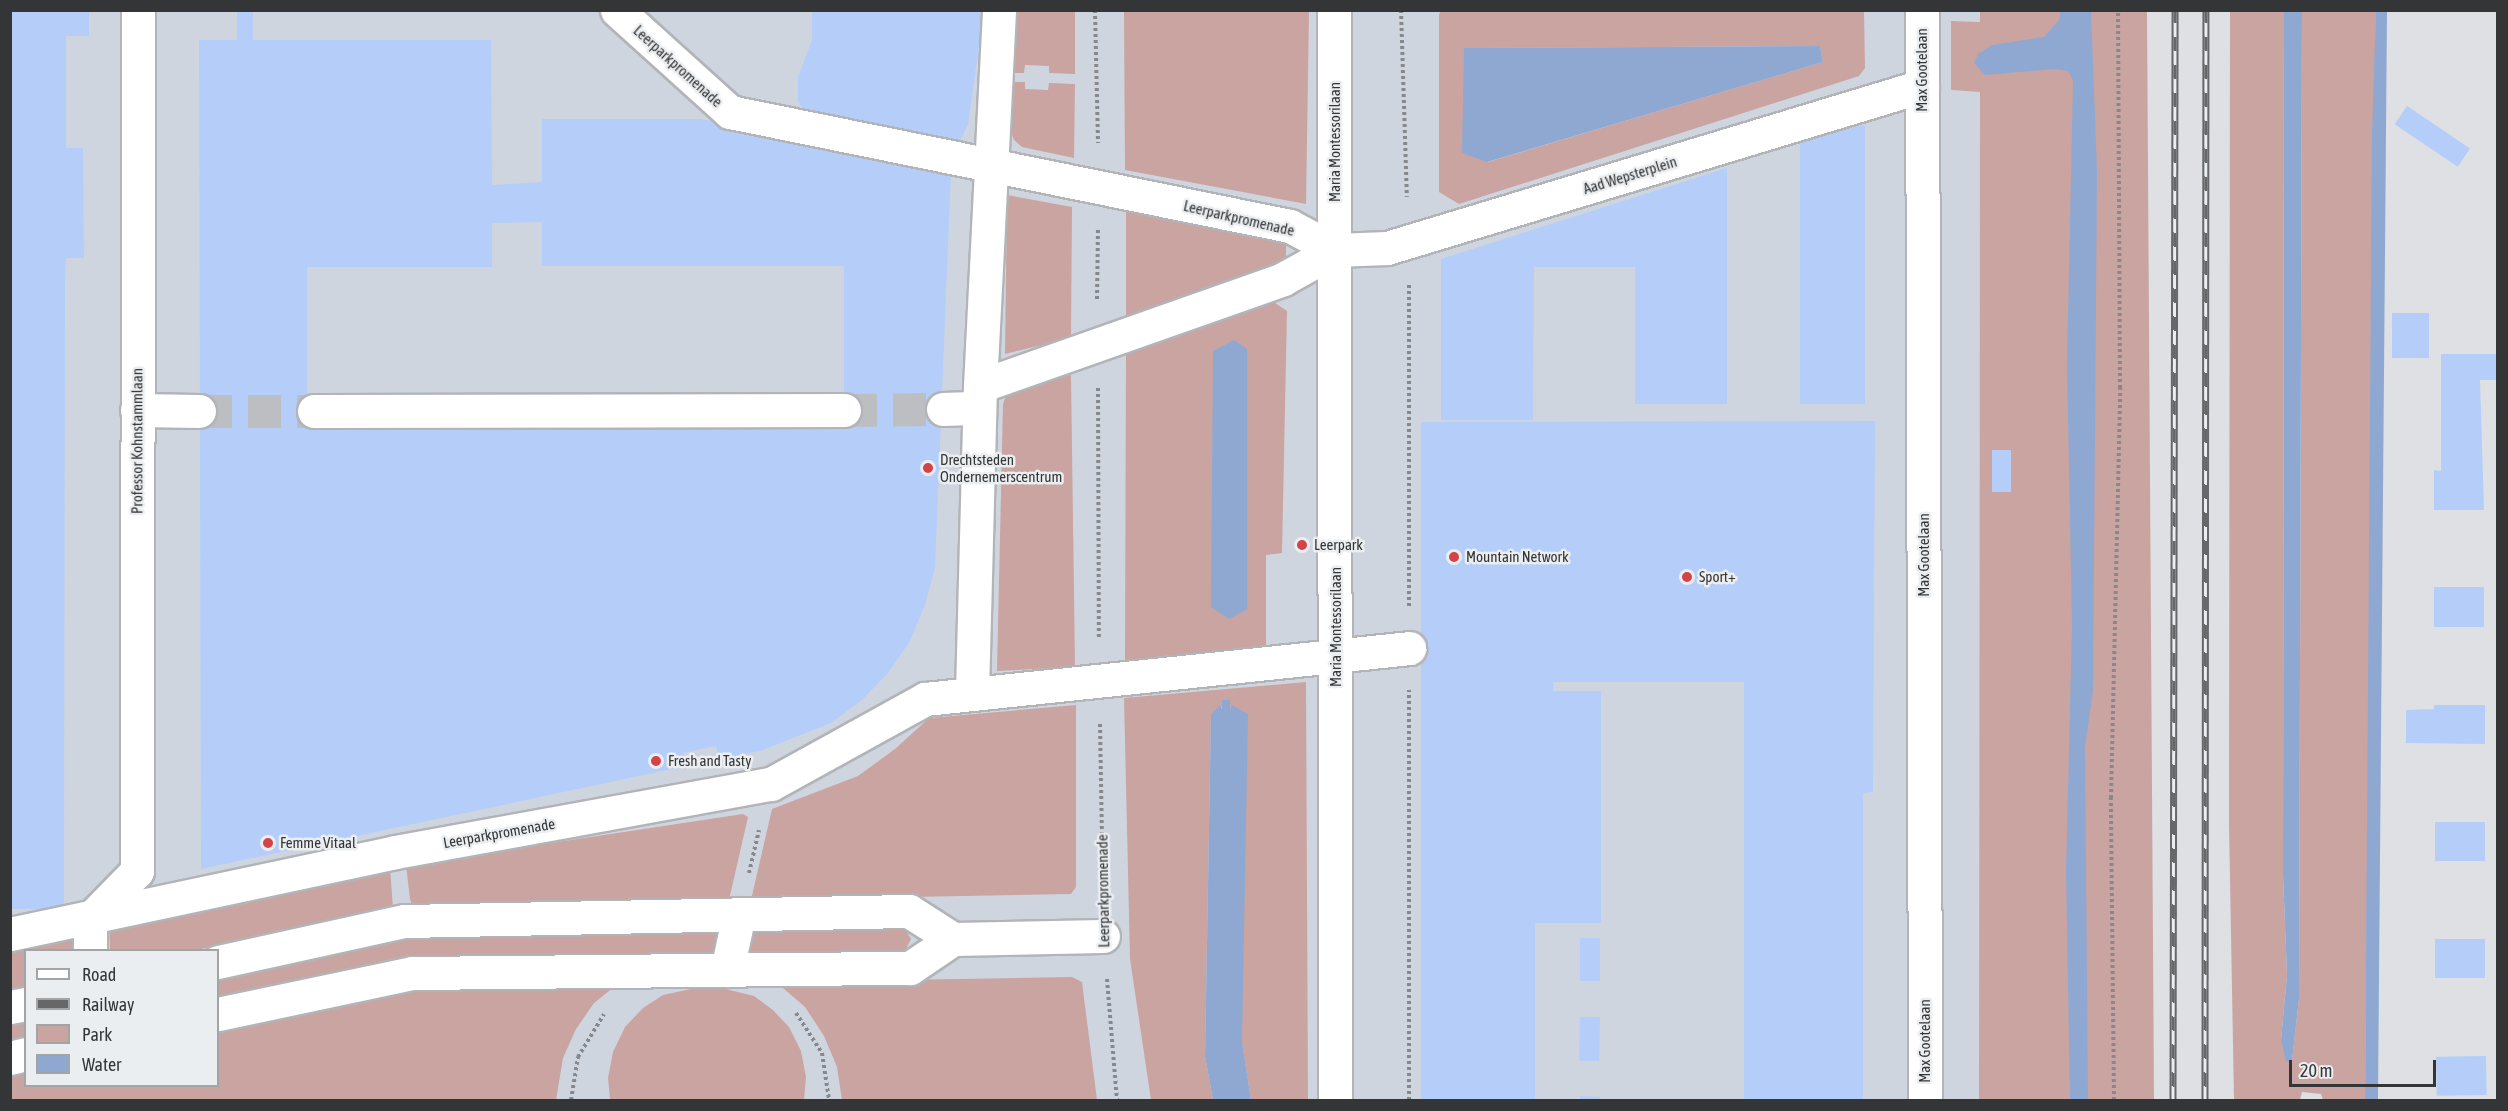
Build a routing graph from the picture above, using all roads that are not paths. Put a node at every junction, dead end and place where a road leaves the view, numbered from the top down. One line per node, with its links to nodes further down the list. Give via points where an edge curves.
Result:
1 (138, 10): 11 (street, Professor Kohnstammlaan)
2 (616, 10): 7 (street, Leerparkpromenade, via 730,112)
3 (999, 10): 7 (street)
4 (1334, 10): 8 (street, Maria Montessorilaan)
5 (1922, 10): 6 (street, Max Gootelaan)
6 (1922, 86): 8 (street, Aad Wepsterplein, via 1409,242 1387,248); 28 (street, Max Gootelaan)
7 (990, 165): 8 (street, Leerparkpromenade, via 1290,226); 9 (street)
8 (1335, 250): 9 (street, via 1284,279 1096,345); 16 (street, Maria Montessorilaan)
9 (979, 397): 10 (street); 17 (street)
10 (943, 409)
11 (137, 410): 13 (street); 19 (street, Professor Kohnstammlaan, via 137,872)
12 (844, 410): 14 (street)
13 (199, 411)
14 (314, 411)
15 (1409, 648): 16 (street)
16 (1336, 658): 17 (street, Leerparkpromenade); 27 (street, Maria Montessorilaan)
17 (972, 692): 19 (street, Leerparkpromenade, via 925,699 771,784 396,852)
18 (739, 914): 22 (street, via 909,911); 24 (street, via 405,921); 25 (street)
19 (90, 919): 20 (street, Leerparkpromenade); 23 (street)
20 (10, 934)
21 (1104, 936): 22 (street)
22 (952, 939): 25 (street, via 910,968)
23 (90, 949)
24 (219, 962)
25 (727, 970): 26 (street, via 412,973)
26 (219, 1014)
27 (1335, 1101)
28 (1925, 1101)

